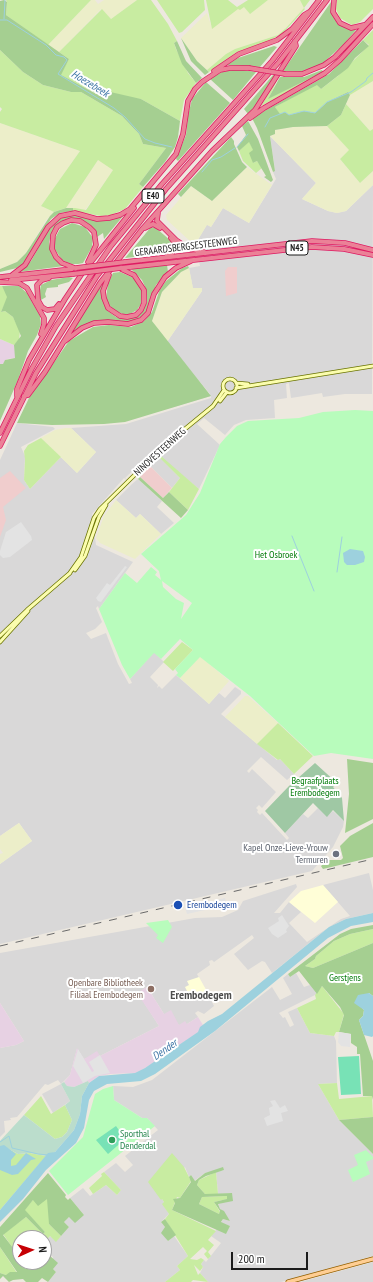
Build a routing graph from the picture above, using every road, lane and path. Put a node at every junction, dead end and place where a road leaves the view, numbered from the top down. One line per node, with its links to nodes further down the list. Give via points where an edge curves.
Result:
1 (319, 0): 4 (highway, E40)
2 (327, 0): 7 (highway, E40)
3 (334, 0): 6 (highway, via 333,12 343,25 356,28)
4 (311, 11): 8 (highway, via 277,40 239,54); 33 (highway, E40, via 267,66 162,184 111,246 56,326)
5 (373, 16): 6 (highway)
6 (371, 22): 8 (highway, bridge, via 335,58 307,73 296,75 249,68 230,68 220,70); 9 (highway, via 340,60 319,77)
7 (295, 42): 9 (highway, via 296,46 261,104); 32 (highway, E40, via 115,251 61,330)
8 (209, 77): 10 (highway, via 188,101 183,134 176,154)
9 (246, 120): 11 (highway, via 212,151)
10 (138, 201): 21 (highway); 22 (highway, via 113,218 97,219 71,213 57,218 48,227 25,265)
11 (160, 208): 12 (highway); 14 (highway, via 156,219 161,226 188,248)
12 (143, 228): 16 (highway, via 156,225 174,242 173,252); 19 (highway)
13 (373, 250): 14 (highway, GERAARDSBERGSESTEENWEG / N45, via 345,243 312,241)
14 (206, 253): 16 (highway, GERAARDSBERGSESTEENWEG / N45)
15 (373, 255): 17 (highway, GERAARDSBERGSESTEENWEG / N45, via 312,246)
16 (161, 258): 18 (highway, GERAARDSBERGSESTEENWEG / N45, bridge)
17 (196, 259): 20 (highway, GERAARDSBERGSESTEENWEG / N45); 28 (highway, via 176,268 165,277 156,291 148,313 138,321 128,324 103,322 90,325)
18 (75, 268): 21 (highway, via 60,261 54,255 51,246 51,238 56,229 71,220 87,225 96,239 95,247); 22 (highway, GERAARDSBERGSESTEENWEG / N45)
19 (113, 268): 20 (highway, via 104,287 105,301 115,314 130,317 141,310 145,294 137,278); 28 (highway, via 100,283)
20 (121, 268): 23 (highway, GERAARDSBERGSESTEENWEG / N45, bridge)
21 (83, 272): 26 (highway)
22 (12, 275): 24 (highway, GERAARDSBERGSESTEENWEG / N45)
23 (55, 276): 25 (highway, GERAARDSBERGSESTEENWEG / N45); 26 (highway, via 39,282 36,290 38,300 42,307 49,310 56,308)
24 (0, 277)
25 (0, 282): 27 (highway, via 19,283 32,295 44,318)
26 (65, 299): 27 (highway)
27 (40, 341): 33 (highway, via 24,371 17,389)
28 (60, 345): 32 (highway, via 45,372 28,395)
29 (373, 366): 30 (main road)
30 (236, 386): 31 (main road, via 234,391); 31 (main road, via 232,379 225,380 223,384)
31 (226, 391): 36 (main road, NINOVESTEENWEG, via 214,406 163,447 109,501 94,518 81,557 69,574)
32 (24, 396): 35 (highway, E40)
33 (17, 397): 34 (highway, E40)
34 (0, 433)
35 (0, 446)
36 (30, 608): 37 (main road, NINOVESTEENWEG); 38 (main road, NINOVESTEENWEG)
37 (0, 636)
38 (0, 642)
39 (373, 1259): 40 (main road)
40 (288, 1282)

